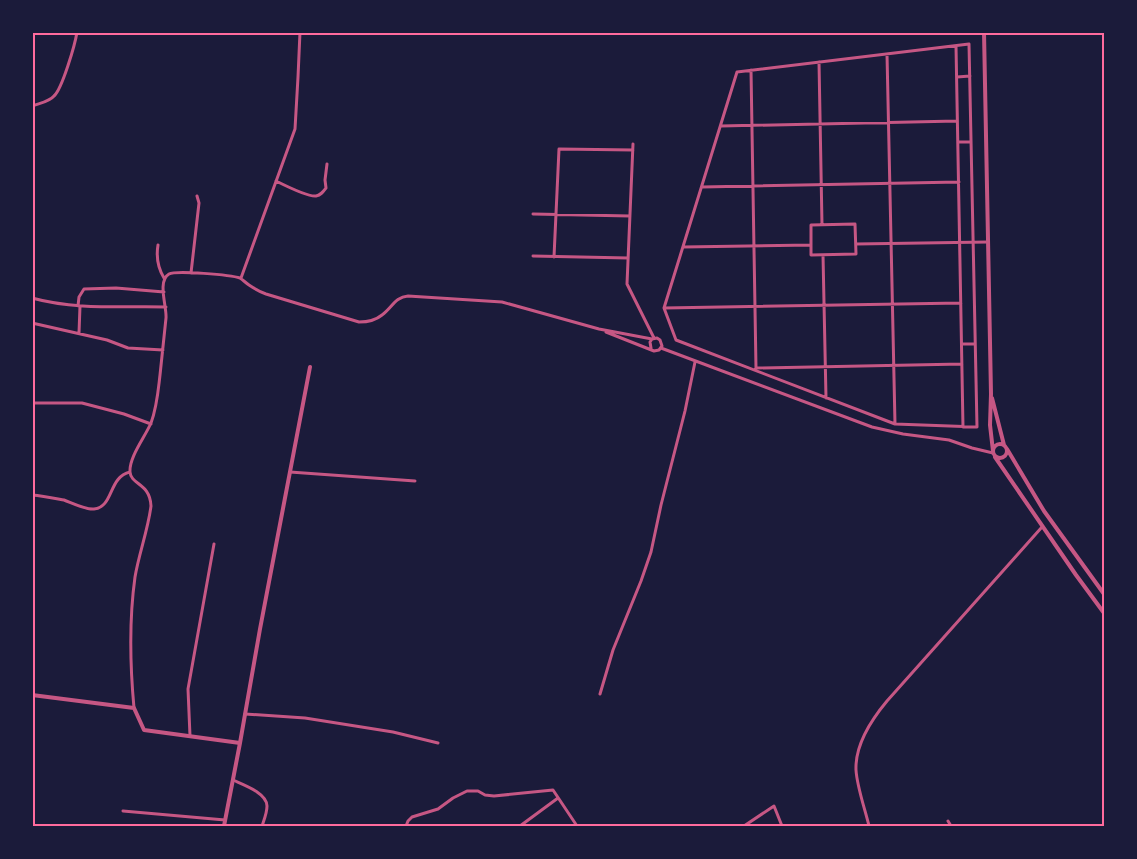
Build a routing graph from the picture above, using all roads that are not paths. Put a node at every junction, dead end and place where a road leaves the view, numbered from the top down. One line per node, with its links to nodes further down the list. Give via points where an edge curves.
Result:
1 (77, 32): 10 (street, via 59,90 50,100)
2 (300, 32): 21 (street, via 294,129)
3 (984, 32): 34 (street)
4 (956, 46): 5 (street); 8 (street, via 970,44); 9 (street)
5 (887, 54): 6 (street); 12 (street)
6 (819, 62): 7 (street); 13 (street)
7 (751, 70): 14 (street); 15 (street, via 737,72)
8 (970, 76): 9 (street); 17 (street)
9 (957, 77): 11 (street)
10 (32, 106)
11 (958, 121): 12 (street); 16 (street)
12 (889, 123): 13 (street); 23 (street)
13 (820, 124): 14 (street); 24 (street)
14 (752, 125): 15 (street); 25 (street)
15 (720, 126): 26 (street)
16 (958, 142): 17 (street); 22 (street)
17 (971, 142): 33 (street)
18 (633, 144): 19 (street)
19 (633, 150): 29 (street, via 559,149); 30 (street)
20 (327, 164): 21 (street, via 326,188 317,196)
21 (276, 181): 47 (street)
22 (959, 182): 23 (street); 32 (street)
23 (890, 184): 24 (street); 35 (street)
24 (821, 185): 25 (street); 31 (street)
25 (753, 186): 26 (street); 39 (street)
26 (702, 187): 40 (street)
27 (197, 196): 45 (street, via 199,204)
28 (534, 214): 29 (street)
29 (556, 214): 30 (street); 43 (street)
30 (630, 216): 44 (street)
31 (822, 225): 36 (street, via 855,224); 38 (street, via 811,225)
32 (960, 242): 33 (street); 35 (street); 50 (street)
33 (973, 242): 34 (street); 62 (street)
34 (988, 242): 72 (street)
35 (891, 243): 36 (street); 51 (street)
36 (856, 244): 41 (street, via 856,254)
37 (158, 245): 46 (street, via 157,260)
38 (811, 245): 39 (street); 41 (street, via 811,255)
39 (754, 246): 40 (street); 54 (street)
40 (683, 247): 56 (street)
41 (823, 255): 52 (street)
42 (533, 256): 43 (street)
43 (554, 257): 44 (street)
44 (628, 258): 60 (street, via 627,284)
45 (191, 272): 46 (street, via 171,273); 47 (street)
46 (164, 278): 48 (street)
47 (241, 278): 58 (street, via 266,294 359,322 377,318 398,299 408,296 502,302)
48 (164, 292): 53 (street, via 84,289 79,297); 55 (street)
49 (32, 298): 53 (street)
50 (961, 303): 51 (street); 61 (street)
51 (892, 304): 52 (street); 68 (street)
52 (824, 305): 54 (street); 69 (street)
53 (79, 306): 55 (street); 59 (street)
54 (755, 306): 56 (street); 71 (street)
55 (166, 307): 65 (street)
56 (664, 308): 71 (street, via 676,340)
57 (32, 323): 59 (street)
58 (599, 329): 60 (street); 63 (street)
59 (78, 333): 65 (street, via 128,348)
60 (653, 338): 63 (street, via 649,344); 64 (street, via 660,340)
61 (962, 344): 62 (street); 67 (street)
62 (975, 344): 77 (street, via 977,427)
63 (651, 348): 64 (street, via 654,351)
64 (660, 348): 66 (street)
65 (163, 350): 75 (street, via 158,401)
66 (695, 362): 79 (street, via 872,427 949,440); 88 (street, via 651,552 613,650)
67 (962, 364): 68 (street); 77 (street)
68 (893, 365): 69 (street); 76 (street)
69 (825, 366): 71 (street); 73 (street)
70 (310, 367): 81 (street)
71 (756, 369): 73 (street)
72 (991, 394): 78 (street); 79 (street, via 990,425)
73 (826, 398): 76 (street)
74 (32, 403): 75 (street, via 82,403)
75 (151, 424): 80 (street, via 134,455)
76 (895, 424): 77 (street)
77 (963, 427)
78 (1006, 447): 79 (street, via 998,444 994,446); 79 (street, via 1004,457); 86 (street, via 1044,511)
79 (994, 453): 84 (street)
80 (130, 472): 83 (street, via 118,478 106,502 96,509); 90 (street, via 134,481 147,492 151,506 133,600)
81 (290, 472): 82 (street); 91 (street)
82 (415, 481)
83 (32, 495)
84 (1042, 527): 87 (street); 107 (street, via 881,708 871,724 856,762)
85 (214, 544): 92 (street, via 188,689)
86 (1104, 594)
87 (1104, 613)
88 (600, 694)
89 (32, 695): 90 (street)
90 (134, 708): 92 (street, via 144,730)
91 (245, 714): 93 (street); 94 (street, via 305,718)
92 (190, 736): 93 (street)
93 (240, 743): 95 (street)
94 (438, 743)
95 (233, 780): 98 (street); 101 (street, via 266,799 268,807)
96 (558, 798): 102 (street, via 553,790 494,796 470,790 438,809 412,817); 103 (street); 104 (street)
97 (123, 811): 98 (street)
98 (225, 820): 100 (street)
99 (948, 821): 108 (street)
100 (224, 826)
101 (262, 826)
102 (407, 826)
103 (520, 826)
104 (577, 826)
105 (744, 826): 106 (street, via 774,806)
106 (782, 826)
107 (868, 826)
108 (951, 826)

